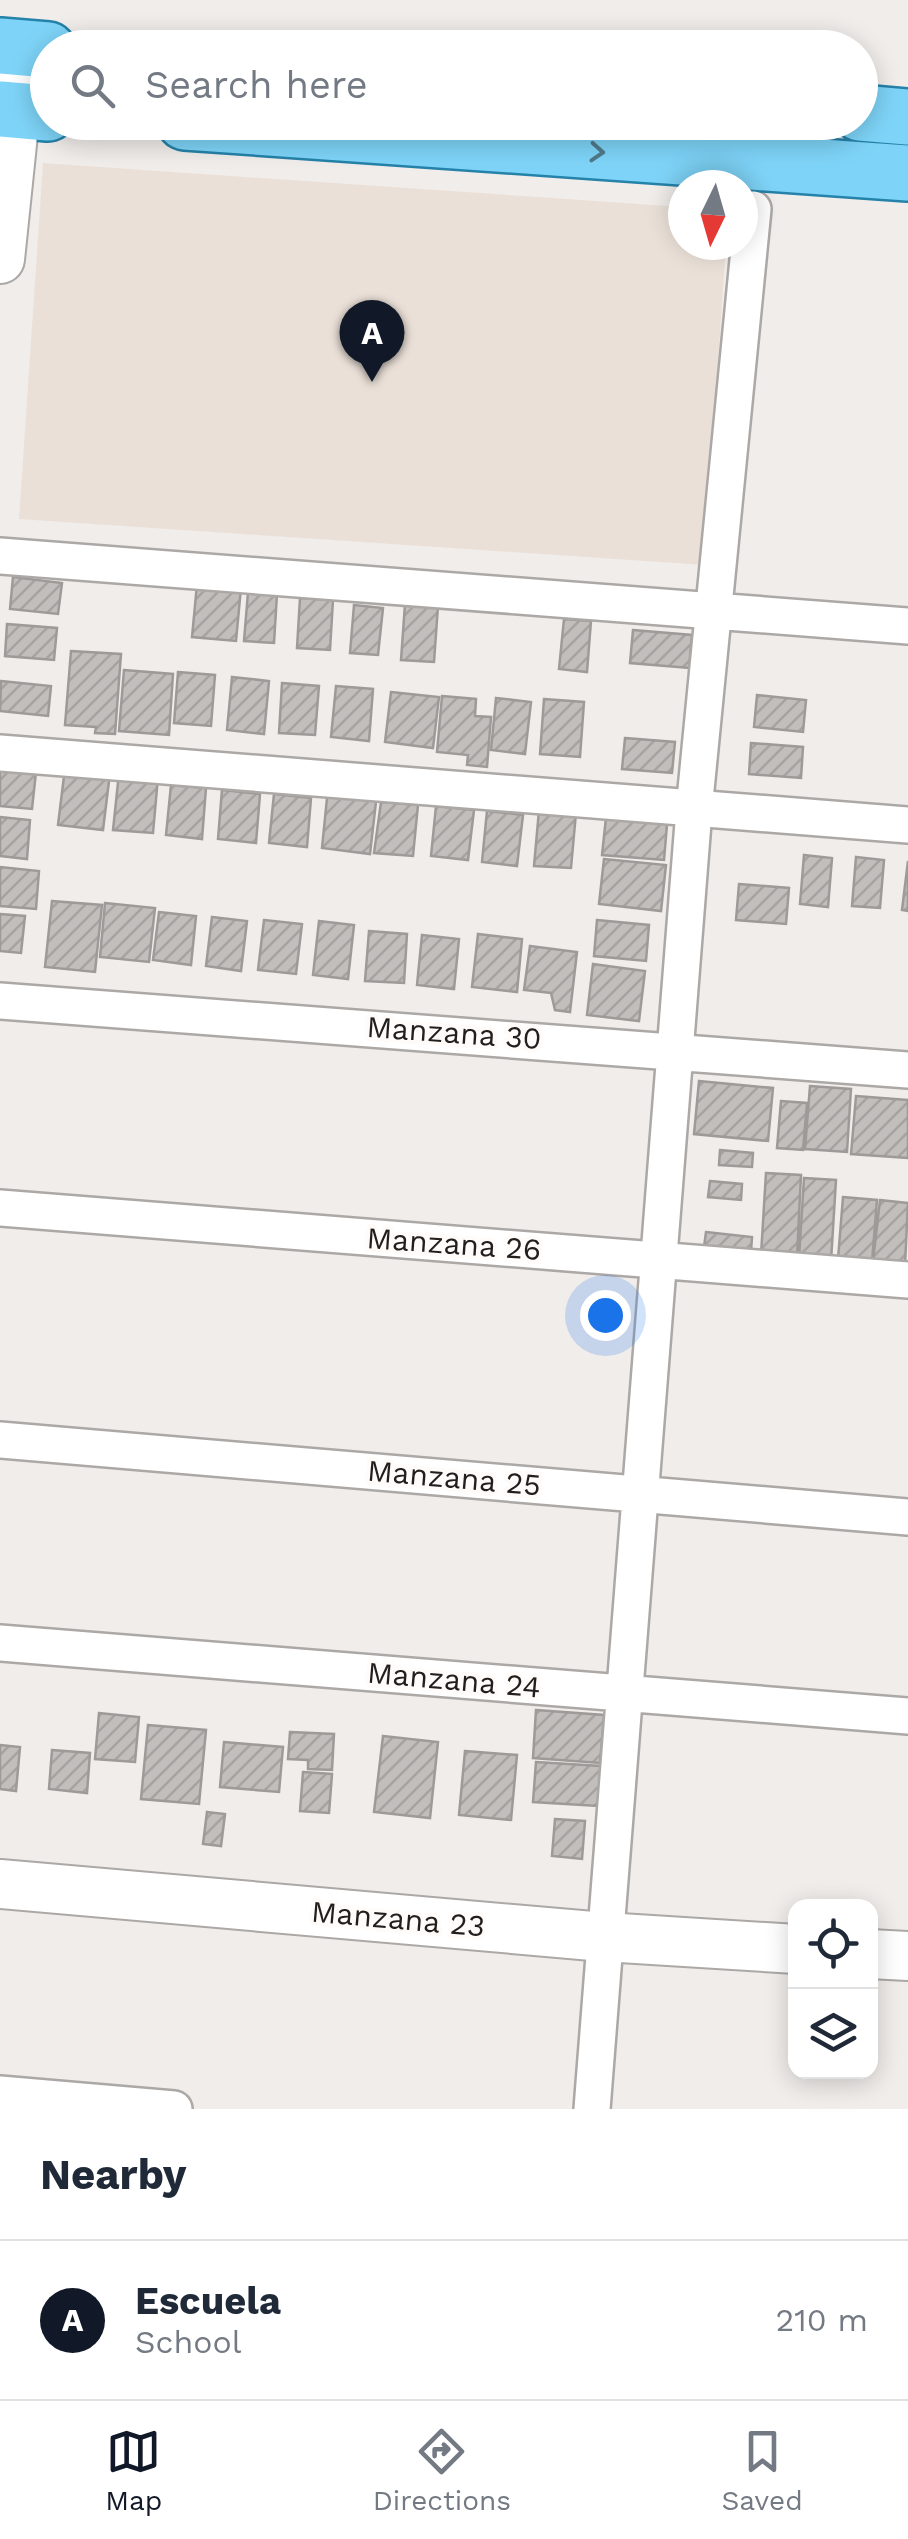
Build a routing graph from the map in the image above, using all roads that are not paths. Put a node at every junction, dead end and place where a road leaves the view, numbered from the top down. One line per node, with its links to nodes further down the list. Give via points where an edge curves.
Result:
1 (23, 48): 2 (street)
2 (22, 111): 7 (street)
3 (878, 114): 4 (main road)
4 (908, 117)
5 (436, 140): 6 (main road, one-way to 6)
6 (908, 174)
7 (0, 259)
8 (748, 260): 10 (street)
9 (0, 556): 10 (street)
10 (716, 614): 11 (street); 13 (street)
11 (908, 626)
12 (0, 754): 13 (street)
13 (694, 810): 14 (street); 16 (street)
14 (908, 826)
15 (0, 1001): 16 (street, Manzana 30)
16 (674, 1049): 17 (street, Manzana 30); 19 (street)
17 (908, 1070)
18 (0, 1208): 19 (street, Manzana 26)
19 (658, 1260): 20 (street, Manzana 26); 22 (street)
20 (908, 1280)
21 (0, 1440): 22 (street, Manzana 25)
22 (639, 1494): 23 (street, Manzana 25); 25 (street)
23 (908, 1517)
24 (0, 1643): 25 (street, Manzana 24)
25 (624, 1693): 26 (street, Manzana 24); 28 (street)
26 (908, 1716)
27 (0, 1884): 28 (street, Manzana 23)
28 (604, 1937): 29 (street, Manzana 23); 34 (street)
29 (788, 1948)
30 (878, 1954): 31 (street)
31 (908, 1956)
32 (0, 2094): 33 (street)
33 (174, 2109)
34 (592, 2109)

